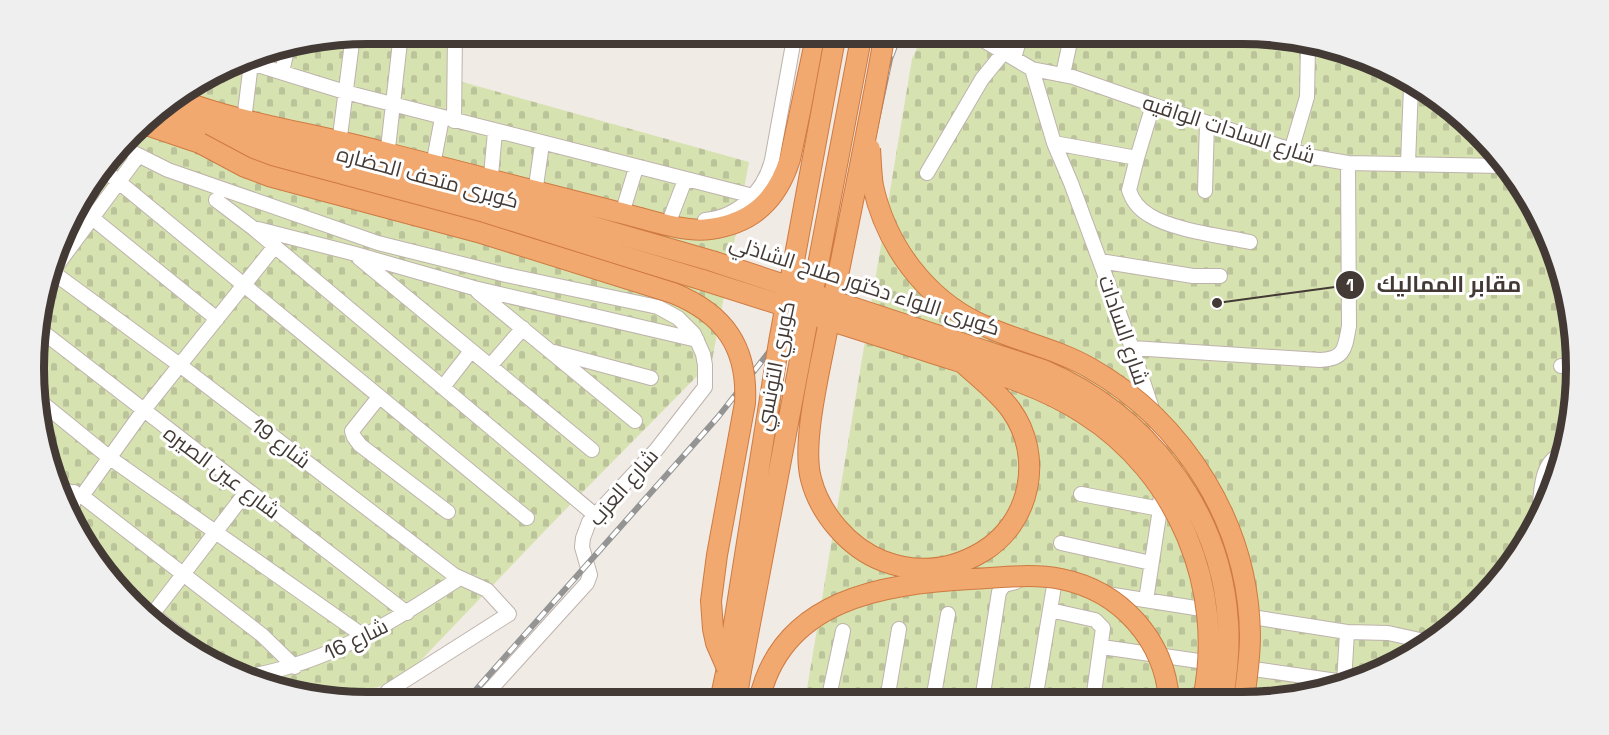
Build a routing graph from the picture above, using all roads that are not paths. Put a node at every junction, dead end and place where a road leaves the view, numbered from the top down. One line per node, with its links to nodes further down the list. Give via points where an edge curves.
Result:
1 (352, 44): 21 (street)
2 (400, 44): 24 (street)
3 (453, 44): 29 (street)
4 (793, 44): 54 (street, via 770,169)
5 (815, 44): 23 (highway, via 785,177 761,208 736,223 707,230 545,194)
6 (834, 44): 117 (highway, كوبري التونسي, bridge, via 779,342)
7 (860, 44): 117 (highway, كوبري التونسي, bridge)
8 (883, 44): 26 (highway, bridge)
9 (990, 44): 14 (street, شارع السادات الواقيه)
10 (1015, 44): 14 (street)
11 (1070, 44): 19 (street)
12 (1308, 51): 39 (street, via 1307,97)
13 (286, 54): 18 (street)
14 (1009, 55): 17 (street, شارع السادات الواقيه); 48 (street, via 982,80)
15 (259, 62): 18 (street)
16 (250, 66): 28 (street)
17 (1032, 69): 19 (street, شارع السادات الواقيه); 35 (street, شارع السادات)
18 (282, 72): 21 (street)
19 (1063, 74): 25 (street, شارع السادات الواقيه)
20 (1411, 91): 44 (street)
21 (345, 92): 24 (street); 33 (street)
22 (191, 96): 28 (street)
23 (183, 101)
24 (392, 104): 29 (street); 37 (street)
25 (1153, 105): 30 (street, شارع السادات الواقيه); 41 (street)
26 (871, 111): 77 (highway, bridge, via 819,376 808,463 814,490 828,516 875,558 921,570 945,568 989,548 1019,512 1030,466 1022,428 1004,400); 135 (highway, bridge, via 873,185 880,210 907,264 925,284 960,314 982,326 1069,358 1109,380 1154,416 1196,465 1228,527 1245,589 1250,634)
27 (168, 112): 64 (highway, كوبرى متحف الحضاره, via 225,131 487,196)
28 (245, 112): 33 (street)
29 (448, 119): 32 (street); 42 (street)
30 (1207, 123): 39 (street, شارع السادات الواقيه); 53 (street)
31 (151, 126): 34 (highway, كوبرى متحف الحضاره)
32 (495, 132): 36 (street); 49 (street)
33 (340, 136): 37 (street)
34 (200, 143): 77 (highway, كوبرى متحف الحضاره, bridge, via 481,214); 117 (highway, bridge, via 269,176 478,232 673,293 717,319 735,344 746,383 711,601 716,642)
35 (1054, 143): 41 (street); 65 (street, شارع السادات)
36 (542, 144): 46 (street); 52 (street)
37 (388, 148): 42 (street)
38 (127, 150): 40 (street)
39 (1291, 151): 43 (street, شارع السادات الواقيه)
40 (138, 156): 51 (street); 73 (street, via 378,243 517,278 658,307 678,318)
41 (1137, 158): 60 (street, via 1129,189 1139,208 1174,225)
42 (434, 160): 49 (street)
43 (1348, 163): 44 (street, شارع السادات الواقيه); 74 (street, via 1349,326 1341,354 1320,360)
44 (1408, 163): 45 (street, شارع السادات الواقيه)
45 (1495, 166)
46 (636, 168): 50 (street); 56 (street)
47 (108, 173): 51 (street)
48 (927, 173)
49 (491, 175): 52 (street)
50 (685, 180): 54 (street); 58 (street)
51 (118, 182): 57 (street); 68 (street)
52 (536, 186): 56 (street)
53 (1205, 190)
54 (753, 196): 58 (street, via 721,217 696,222)
55 (216, 200): 59 (street)
56 (624, 207): 58 (street)
57 (91, 217): 63 (street); 70 (street)
58 (670, 219)
59 (253, 228): 61 (street); 62 (street)
60 (1250, 242)
61 (275, 246): 68 (street); 83 (street)
62 (352, 253): 69 (street); 75 (street)
63 (64, 255)
64 (712, 261): 134 (highway, كوبرى اللواء دكتور صلاح الشاذلي, bridge, via 1003,356 1062,378 1113,409 1154,447 1187,492 1211,542 1228,621)
65 (1100, 261): 66 (street, via 1193,276); 74 (street, شارع السادات)
66 (1220, 276)
67 (57, 277): 78 (street, شارع 19)
68 (245, 285): 70 (street); 84 (street)
69 (474, 288): 71 (street); 73 (street)
70 (216, 319): 78 (street)
71 (523, 328): 76 (street); 79 (street)
72 (45, 334): 86 (street, شارع عين الصيره)
73 (697, 340): 97 (street, شارع العزب, via 705,365 705,387 656,450)
74 (1132, 348): 95 (street, شارع السادات, via 1157,424)
75 (471, 351): 79 (street); 83 (street)
76 (549, 351): 82 (street); 87 (street)
77 (963, 363): 133 (highway, bridge, via 1041,391 1084,414 1127,447 1163,490 1187,535 1203,586 1208,649)
78 (181, 366): 86 (street); 103 (street, شارع 19)
79 (490, 366): 88 (street)
80 (1561, 366): 81 (street)
81 (1566, 366)
82 (651, 378)
83 (443, 387): 97 (street)
84 (379, 397): 96 (street, via 355,425 354,437); 98 (street)
85 (46, 406): 89 (street)
86 (143, 411): 89 (street); 92 (street, شارع عين الصيره)
87 (635, 421)
88 (592, 450)
89 (110, 458): 93 (street); 99 (street)
90 (1551, 461): 91 (street)
91 (1545, 481)
92 (247, 491): 99 (street); 108 (street, شارع عين الصيره)
93 (73, 492): 102 (street)
94 (1081, 494): 95 (street)
95 (1160, 509): 101 (street, شارع السادات)
96 (448, 513)
97 (595, 515): 122 (street, شارع العزب, via 582,547 590,575 588,583)
98 (527, 518)
99 (216, 531): 102 (street); 113 (street)
100 (1061, 543): 101 (street)
101 (1151, 563): 105 (street, شارع السادات)
102 (184, 573): 107 (street); 116 (street, via 262,635)
103 (460, 578): 108 (street, شارع 16); 121 (street, شارع 19, via 487,590 509,614)
104 (1054, 585): 105 (street); 106 (street); 129 (street, via 1008,582 1001,588)
105 (1146, 600): 112 (street)
106 (1050, 610): 115 (street, via 1099,622 1104,632); 130 (street)
107 (154, 611)
108 (407, 613): 113 (street, شارع 16)
109 (948, 614): 128 (street)
110 (899, 629): 127 (street)
111 (843, 631): 126 (street)
112 (1347, 632): 114 (street, via 1388,633); 119 (street)
113 (365, 637): 116 (street, شارع 16)
114 (1417, 640)
115 (1102, 647): 120 (street); 131 (street)
116 (295, 667): 118 (street, شارع 16)
117 (734, 670): 123 (highway); 124 (highway)
118 (261, 673)
119 (1345, 674)
120 (1325, 680)
121 (387, 692)
122 (488, 692)
123 (724, 692)
124 (735, 692)
125 (762, 692): 132 (highway, bridge, via 780,650 805,626 841,602 867,592 906,585 1022,576 1061,579 1118,604 1140,626 1158,653)
126 (830, 692)
127 (888, 692)
128 (934, 692)
129 (983, 692)
130 (1036, 692)
131 (1095, 692)
132 (1168, 692)
133 (1204, 692)
134 (1224, 692)
135 (1245, 692)

